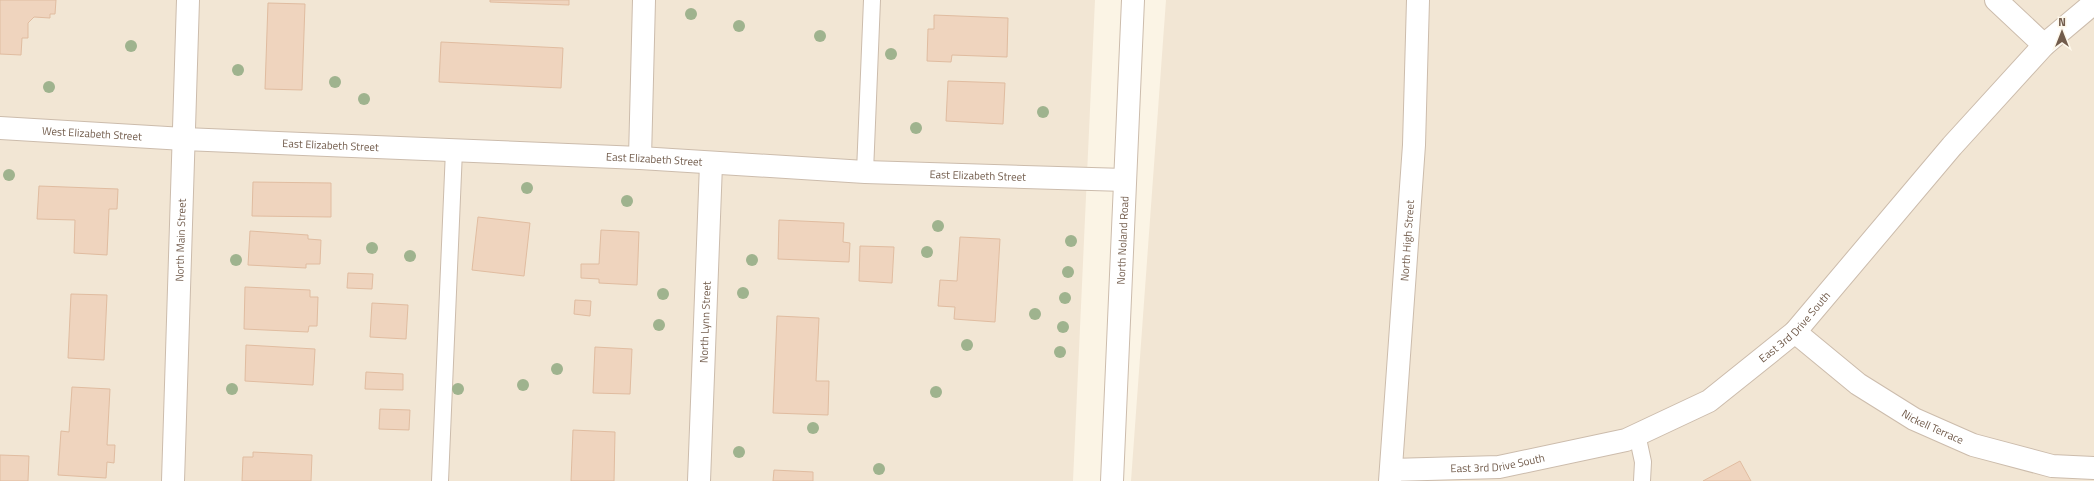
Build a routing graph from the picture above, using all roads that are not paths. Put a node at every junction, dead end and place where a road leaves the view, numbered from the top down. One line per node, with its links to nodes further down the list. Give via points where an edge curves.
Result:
1 (188, 0): 10 (street, North Main Street)
2 (644, 0): 12 (street)
3 (872, 0): 14 (lane)
4 (1133, 0): 15 (street, North Noland Road)
5 (1418, 0): 19 (street, North High Street, via 1414,145)
6 (1996, 0): 8 (street)
7 (2094, 2): 8 (street, East 3rd Drive South)
8 (2044, 45): 16 (street, East 3rd Drive South, via 1952,146)
9 (0, 128): 10 (street, West Elizabeth Street)
10 (184, 139): 11 (street, East Elizabeth Street); 20 (street, North Main Street)
11 (454, 150): 12 (street, East Elizabeth Street); 21 (lane)
12 (640, 158): 13 (street, East Elizabeth Street)
13 (711, 164): 14 (street, East Elizabeth Street); 22 (street, North Lynn Street)
14 (865, 172): 15 (street, East Elizabeth Street)
15 (1125, 180): 23 (street, North Noland Road)
16 (1795, 332): 17 (street, East 3rd Drive South, via 1709,401); 18 (street, Nickell Terrace, via 1858,384 1914,419 1973,445 2052,466)
17 (1637, 434): 19 (street, East 3rd Drive South, via 1626,440 1499,468); 24 (lane, via 1643,462)
18 (2094, 468)
19 (1390, 475)
20 (173, 481)
21 (440, 481)
22 (699, 481)
23 (1112, 481)
24 (1642, 481)

